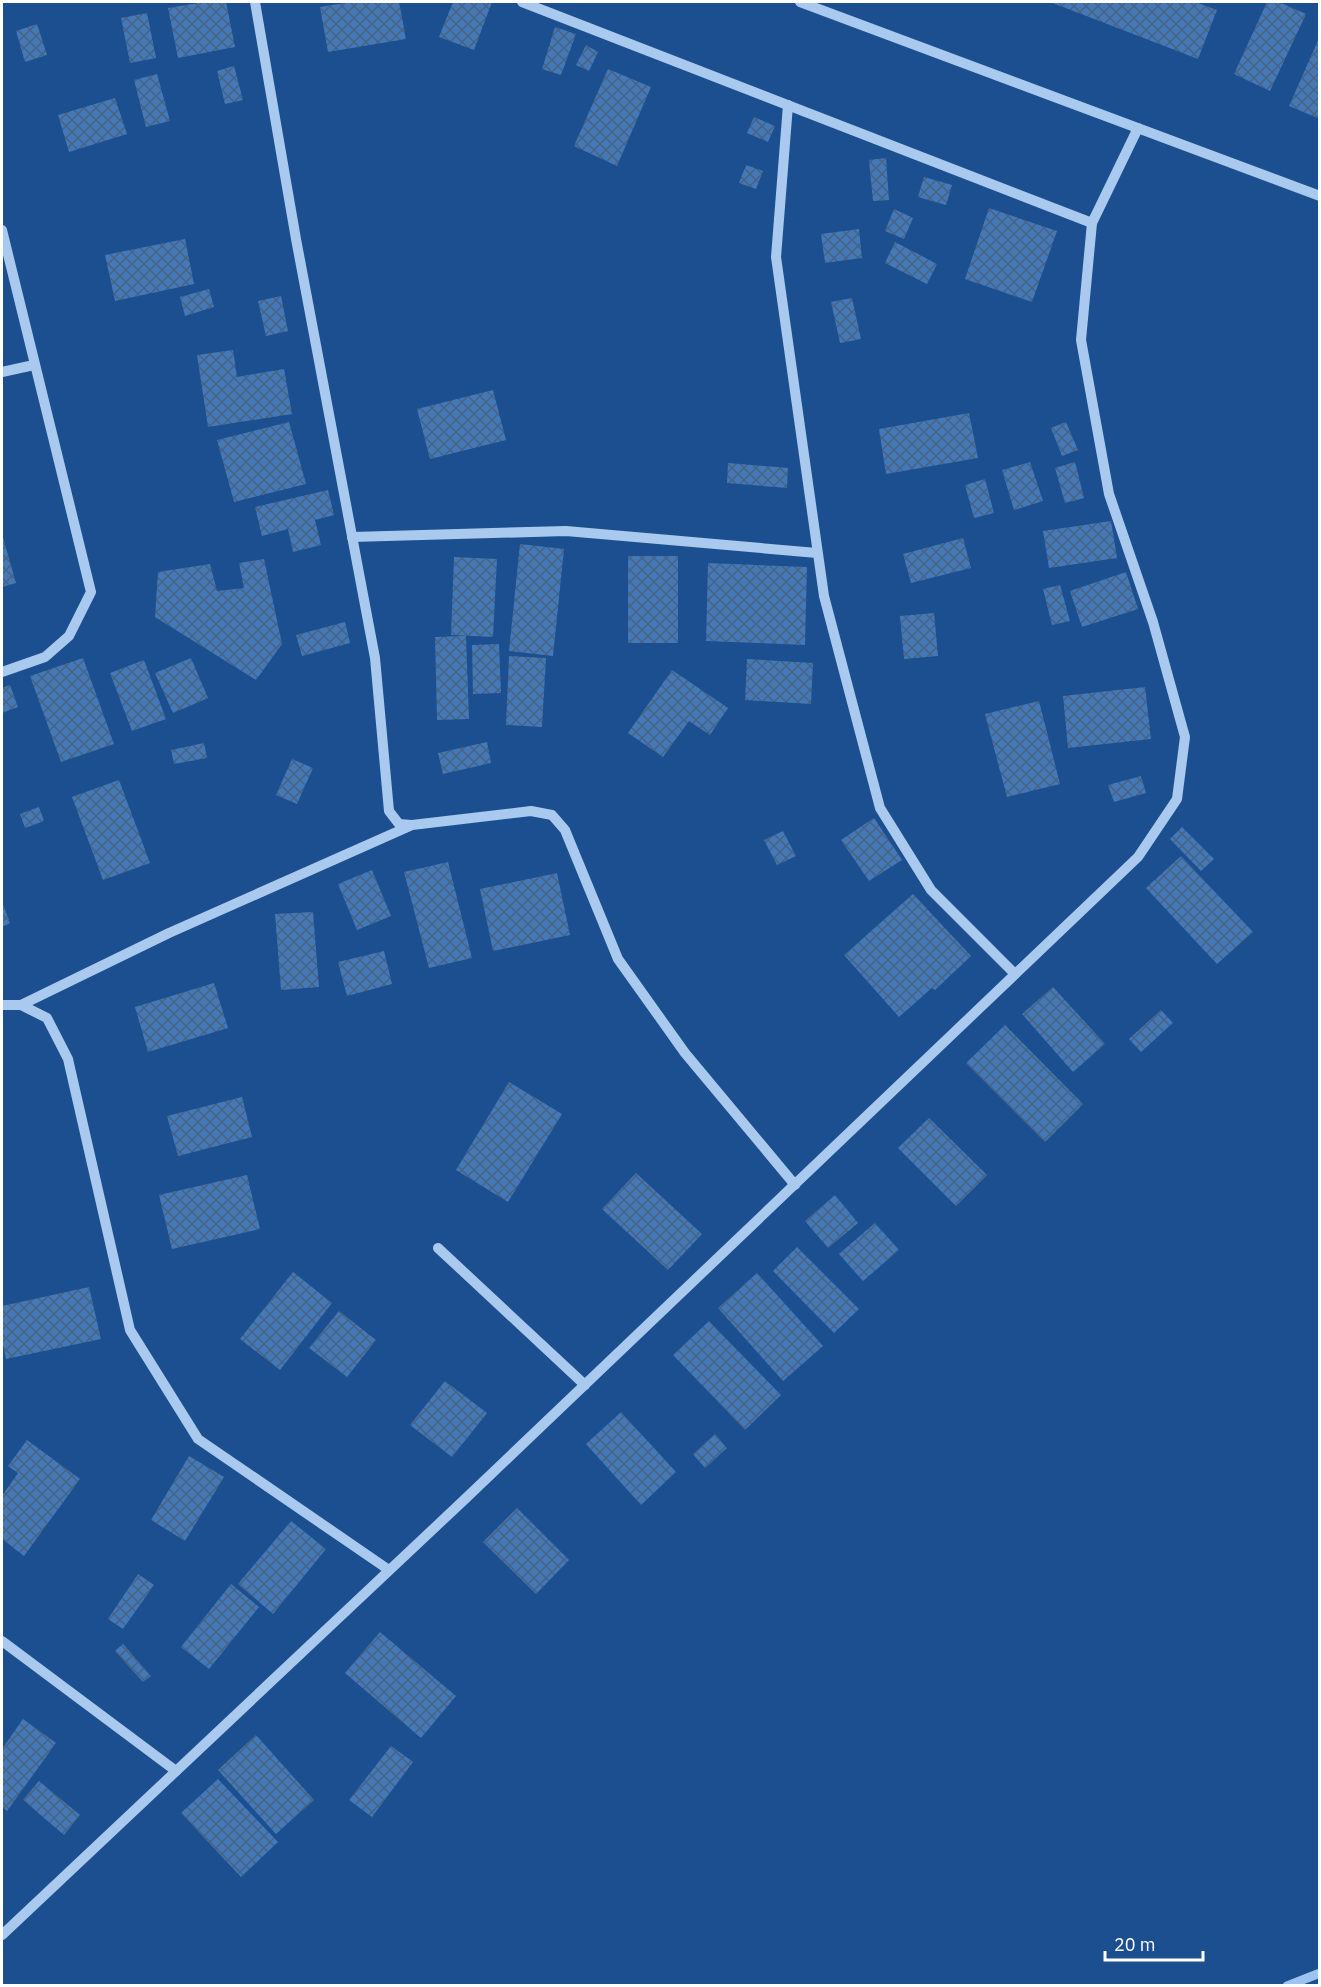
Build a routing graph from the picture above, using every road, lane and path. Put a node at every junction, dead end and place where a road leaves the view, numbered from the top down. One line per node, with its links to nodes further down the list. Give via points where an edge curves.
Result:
1 (255, 2): 11 (street)
2 (522, 2): 4 (street)
3 (800, 2): 5 (street)
4 (788, 105): 7 (street); 12 (street, via 776,257)
5 (1138, 128): 6 (street); 7 (street)
6 (1320, 196)
7 (1092, 223): 15 (street, via 1081,340 1109,494 1153,622 1185,737 1177,799 1138,857)
8 (2, 230): 9 (street)
9 (34, 364): 10 (street); 13 (street, via 91,592 69,636 45,657)
10 (2, 372)
11 (352, 537): 12 (street, via 566,531); 14 (street, via 375,658 389,810 399,824)
12 (817, 553): 15 (street, via 824,596 880,808 931,890)
13 (2, 672)
14 (412, 825): 17 (street, via 169,933); 18 (street, via 531,811 552,815 565,830 618,959 685,1053)
15 (1015, 974): 18 (street)
16 (2, 1005): 17 (street)
17 (21, 1005): 21 (street, via 47,1018 68,1059 130,1330 198,1439)
18 (795, 1185): 20 (street)
19 (438, 1248): 20 (street)
20 (585, 1385): 21 (street)
21 (389, 1570): 23 (street)
22 (2, 1641): 23 (street)
23 (176, 1771): 24 (street)
24 (2, 1935)

